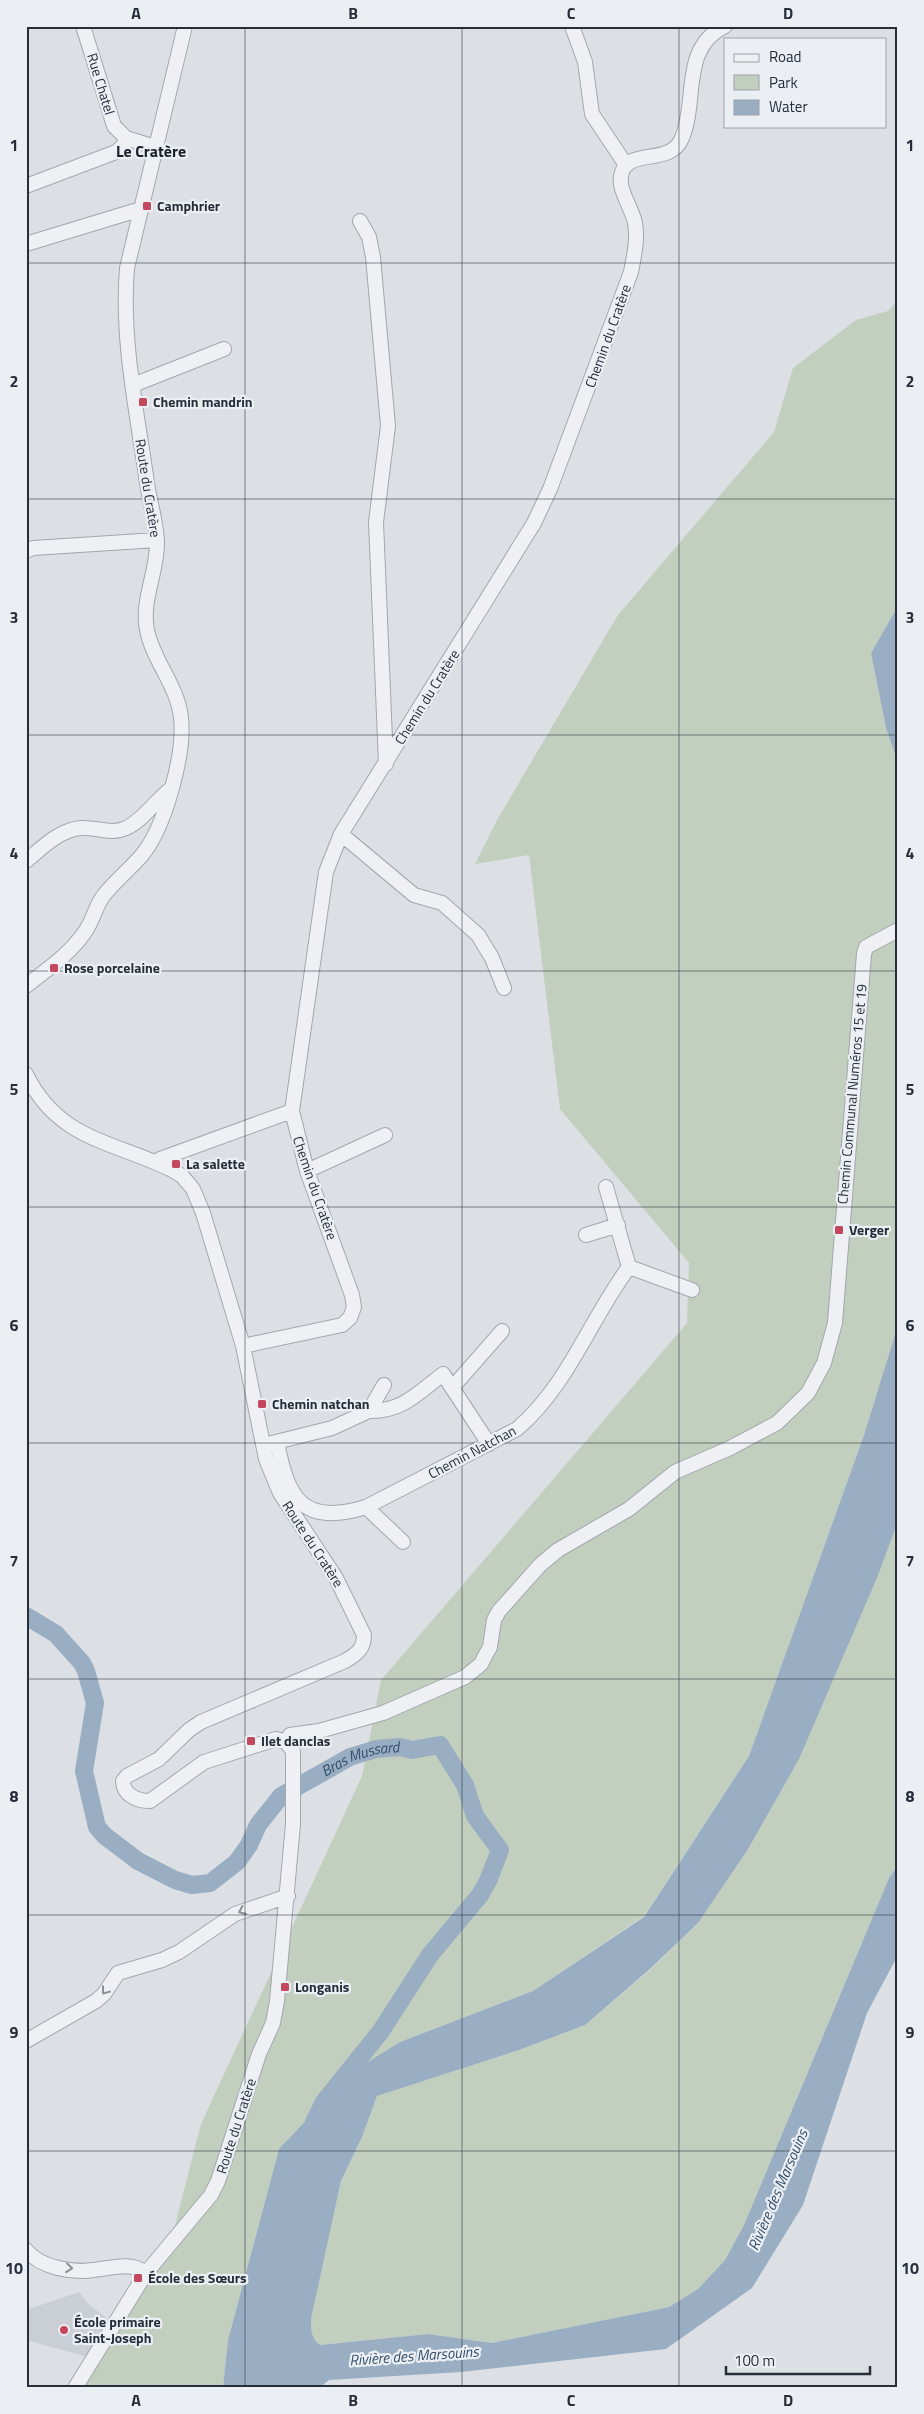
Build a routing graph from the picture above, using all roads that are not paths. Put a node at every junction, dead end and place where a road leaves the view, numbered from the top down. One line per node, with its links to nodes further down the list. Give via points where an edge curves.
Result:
1 (83, 26): 5 (street, Rue Chatel, via 108,112 114,126)
2 (186, 26): 6 (street, Route du Cratère)
3 (572, 26): 7 (street, via 585,62 592,114)
4 (725, 26): 7 (street, via 712,34 697,54 687,122 680,144 669,153)
5 (126, 138): 6 (street); 8 (street, via 116,152)
6 (154, 147): 9 (street, Route du Cratère)
7 (626, 165): 16 (street, Chemin du Cratère, via 622,184 635,222 636,236 631,272 550,489 517,553)
8 (26, 186)
9 (141, 208): 11 (street); 13 (street, Route du Cratère, via 127,268 124,303)
10 (360, 221): 16 (street, via 369,237 373,258 388,426 376,522)
11 (26, 244)
12 (224, 349): 13 (street)
13 (133, 384): 14 (street, Route du Cratère)
14 (157, 540): 15 (street); 17 (street, Route du Cratère, via 147,606 147,629 181,717 181,744)
15 (26, 551)
16 (386, 764): 18 (street, Chemin du Cratère)
17 (172, 788): 19 (street, via 127,828 112,832 81,828 58,834); 21 (street, Route du Cratère, via 155,836 143,854 103,896 83,935 73,947)
18 (341, 834): 22 (street, via 414,895 442,903 478,935); 24 (street, Chemin du Cratère, via 326,872)
19 (26, 861)
20 (898, 930): 42 (street, Chemin Communal Numéros 15 et 19, via 866,947 864,954 835,1323 824,1363 808,1393 777,1422 730,1448 675,1472 629,1509 558,1550 540,1565 500,1611 494,1620 490,1647 481,1664 465,1677 383,1712 328,1729 290,1735)
21 (26, 986)
22 (504, 988)
23 (26, 1074): 26 (street, Route du Cratère, via 36,1093 64,1122 95,1140)
24 (292, 1112): 26 (street, via 160,1159); 27 (street, Chemin du Cratère)
25 (385, 1135): 27 (street)
26 (158, 1163): 34 (street, Route du Cratère, via 182,1176 193,1189 204,1212)
27 (307, 1172): 34 (street, Chemin du Cratère, via 349,1284 354,1307 350,1318 342,1325)
28 (606, 1187): 29 (street)
29 (618, 1225): 30 (street); 31 (street)
30 (586, 1235)
31 (630, 1267): 32 (street); 39 (street, Chemin Natchan, via 556,1388 517,1429)
32 (692, 1290)
33 (502, 1332): 36 (street)
34 (243, 1346): 38 (street, Route du Cratère)
35 (384, 1386): 37 (street)
36 (452, 1388): 37 (street, via 443,1374 400,1406 390,1410); 39 (street)
37 (369, 1410): 38 (street, via 332,1428)
38 (270, 1444): 40 (street, Chemin Natchan, via 292,1492 313,1511 344,1514); 42 (street, Route du Cratère, via 266,1459 280,1493 336,1578 361,1626 364,1644 360,1651 345,1661 201,1722 159,1759 127,1776 122,1781 123,1788 127,1794 140,1800 150,1800 204,1762 276,1739)
39 (489, 1444): 40 (street, Chemin Natchan)
40 (366, 1507): 41 (street)
41 (403, 1542)
42 (286, 1742): 43 (street, Route du Cratère, via 293,1751 293,1824)
43 (288, 1896): 44 (street, one-way to 44, via 235,1914 162,1960 118,1973 96,2001); 46 (street, Route du Cratère, via 272,2023 218,2180 204,2206)
44 (26, 2041)
45 (26, 2250): 46 (street, one-way to 46, via 48,2266 91,2270 128,2265)
46 (146, 2273): 47 (street, Route du Cratère)
47 (75, 2388)

